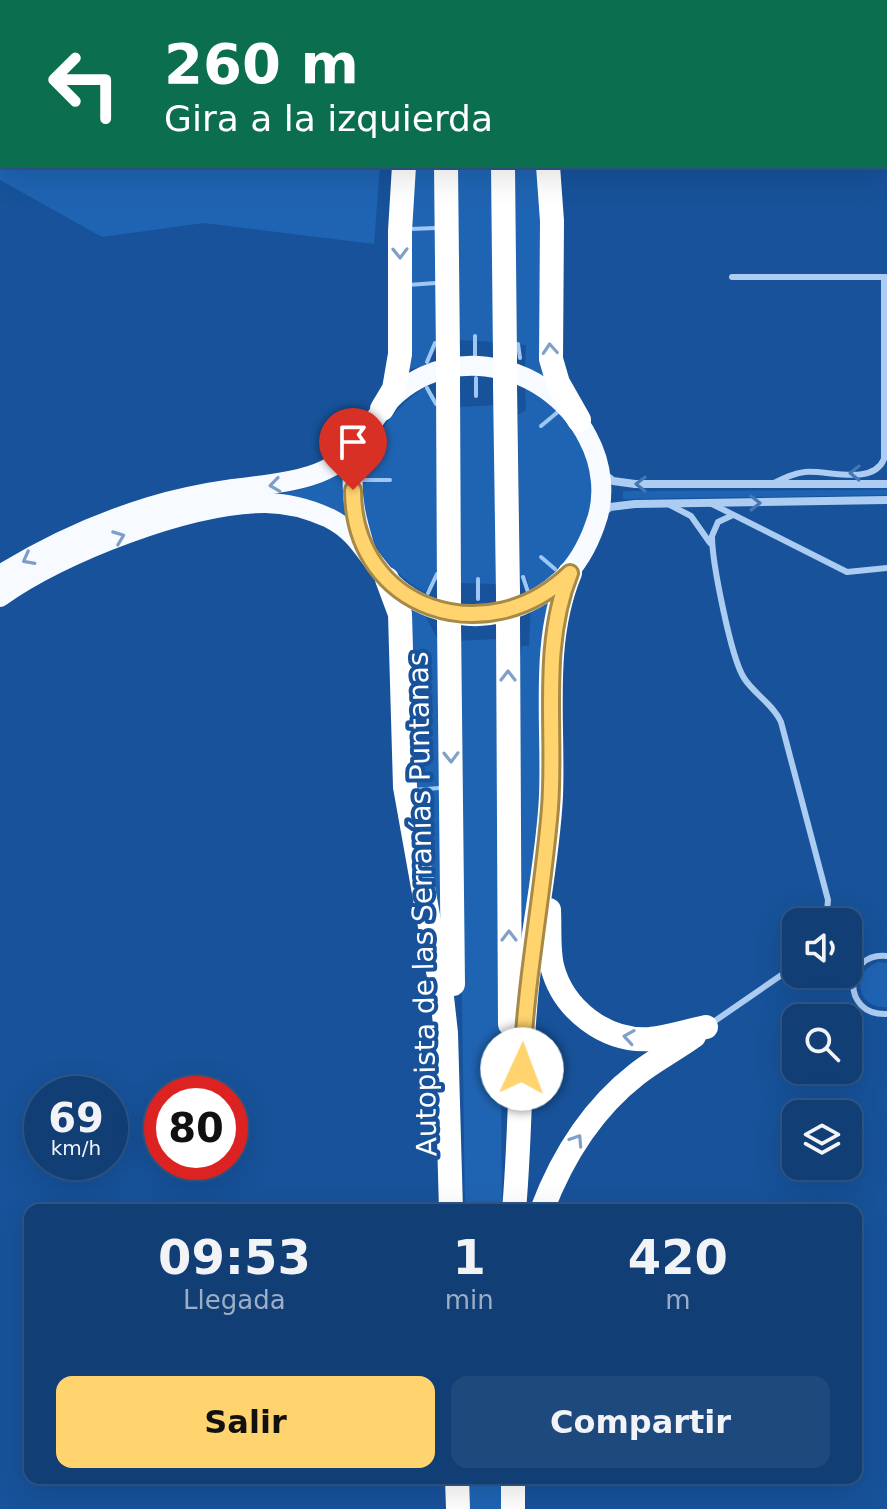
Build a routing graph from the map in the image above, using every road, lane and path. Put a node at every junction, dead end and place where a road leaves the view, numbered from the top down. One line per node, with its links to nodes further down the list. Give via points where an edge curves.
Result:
1 (404, 168): 7 (highway, one-way to 7, via 400,354 394,389)
2 (446, 168): 31 (highway, Autopista de las Serranías Puntanas, one-way to 31, bridge)
3 (503, 168): 33 (highway, one-way to 3, bridge)
4 (548, 168): 8 (highway, one-way to 4, via 551,359)
5 (732, 277): 6 (lane)
6 (886, 277): 12 (lane, one-way to 12, via 881,466 866,474 802,472)
7 (382, 409): 8 (main road, via 406,387 435,372 483,366 530,378 557,395); 9 (main road)
8 (579, 420): 10 (main road)
9 (365, 435): 18 (main road, via 353,471 353,509); 22 (main road, one-way to 22, via 343,458 319,472 288,483 216,492 128,514 65,539)
10 (600, 468): 12 (street, one-way to 10, via 621,483); 17 (main road)
11 (887, 484): 12 (street)
12 (770, 485)
13 (887, 500): 14 (street, one-way to 13)
14 (710, 503): 15 (street); 16 (lane)
15 (669, 505): 17 (street, via 610,507); 19 (lane, via 691,516)
16 (733, 515): 19 (lane, via 715,526); 20 (lane, via 847,572)
17 (598, 518): 21 (main road)
18 (364, 545): 23 (main road); 24 (main road, one-way to 18, via 92,547 233,506 304,508 338,523)
19 (712, 546): 26 (lane, via 738,667 781,722)
20 (887, 568)
21 (570, 573): 23 (main road, via 539,599 480,616 436,609); 25 (highway, via 553,638)
22 (0, 575)
23 (387, 579): 32 (highway, via 401,625 405,787 446,1033)
24 (0, 597)
25 (548, 829): 30 (highway, one-way to 25, via 632,1038 601,1028 572,1005 556,979 551,956); 34 (highway, via 524,1015)
26 (827, 908)
27 (885, 955): 29 (lane, via 863,962 853,988 860,1005)
28 (782, 975): 30 (lane)
29 (887, 1014)
30 (706, 1027): 35 (highway, one-way to 30, via 570,1152 605,1103 640,1071)
31 (454, 1204)
32 (454, 1204)
33 (512, 1204)
34 (513, 1204)
35 (545, 1204)
36 (457, 1484): 39 (highway)
37 (513, 1484): 40 (highway)
38 (527, 1484): 41 (highway)
39 (458, 1509)
40 (513, 1509)
41 (527, 1509)

